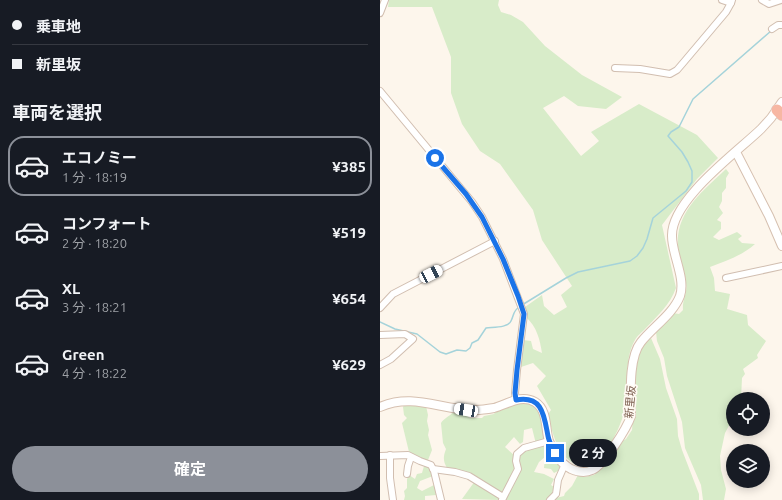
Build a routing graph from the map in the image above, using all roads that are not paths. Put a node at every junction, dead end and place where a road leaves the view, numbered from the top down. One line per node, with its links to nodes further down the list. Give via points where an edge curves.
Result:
1 (385, 0): 6 (street)
2 (722, 0): 5 (street)
3 (762, 0): 4 (street, via 769,4)
4 (781, 0)
5 (732, 1): 9 (street, via 726,12 677,70 670,74)
6 (380, 13)
7 (782, 24): 8 (street)
8 (772, 29)
9 (615, 68)
10 (380, 91): 13 (street, via 472,202)
11 (780, 109): 12 (main road, 新里坂)
12 (736, 152): 14 (main road); 26 (main road, 新里坂, via 692,194 675,220 672,239 682,285 681,291 675,304 641,342 636,352 632,369 631,416 628,425 601,463 593,470 580,472)
13 (495, 242): 17 (street, via 393,294); 20 (street, via 524,314)
14 (782, 246)
15 (782, 266): 16 (street)
16 (726, 278)
17 (380, 308)
18 (380, 335): 19 (street, via 405,334 413,339 391,359)
19 (380, 365)
20 (516, 400): 21 (main road, 新里坂, via 494,408 478,410 412,401 397,401); 22 (main road, 新里坂, via 533,401 541,408)
21 (380, 407)
22 (549, 441): 26 (main road, 新里坂); 29 (street, via 524,448 517,454 518,469)
23 (390, 455): 24 (street); 25 (street); 30 (street)
24 (380, 456)
25 (411, 457): 27 (street, via 431,465); 28 (street)
26 (565, 464): 32 (street, via 558,480 556,494)
27 (433, 469): 29 (street, via 469,476); 31 (street)
28 (407, 474)
29 (502, 498)
30 (393, 500)
31 (442, 500)
32 (550, 500)

